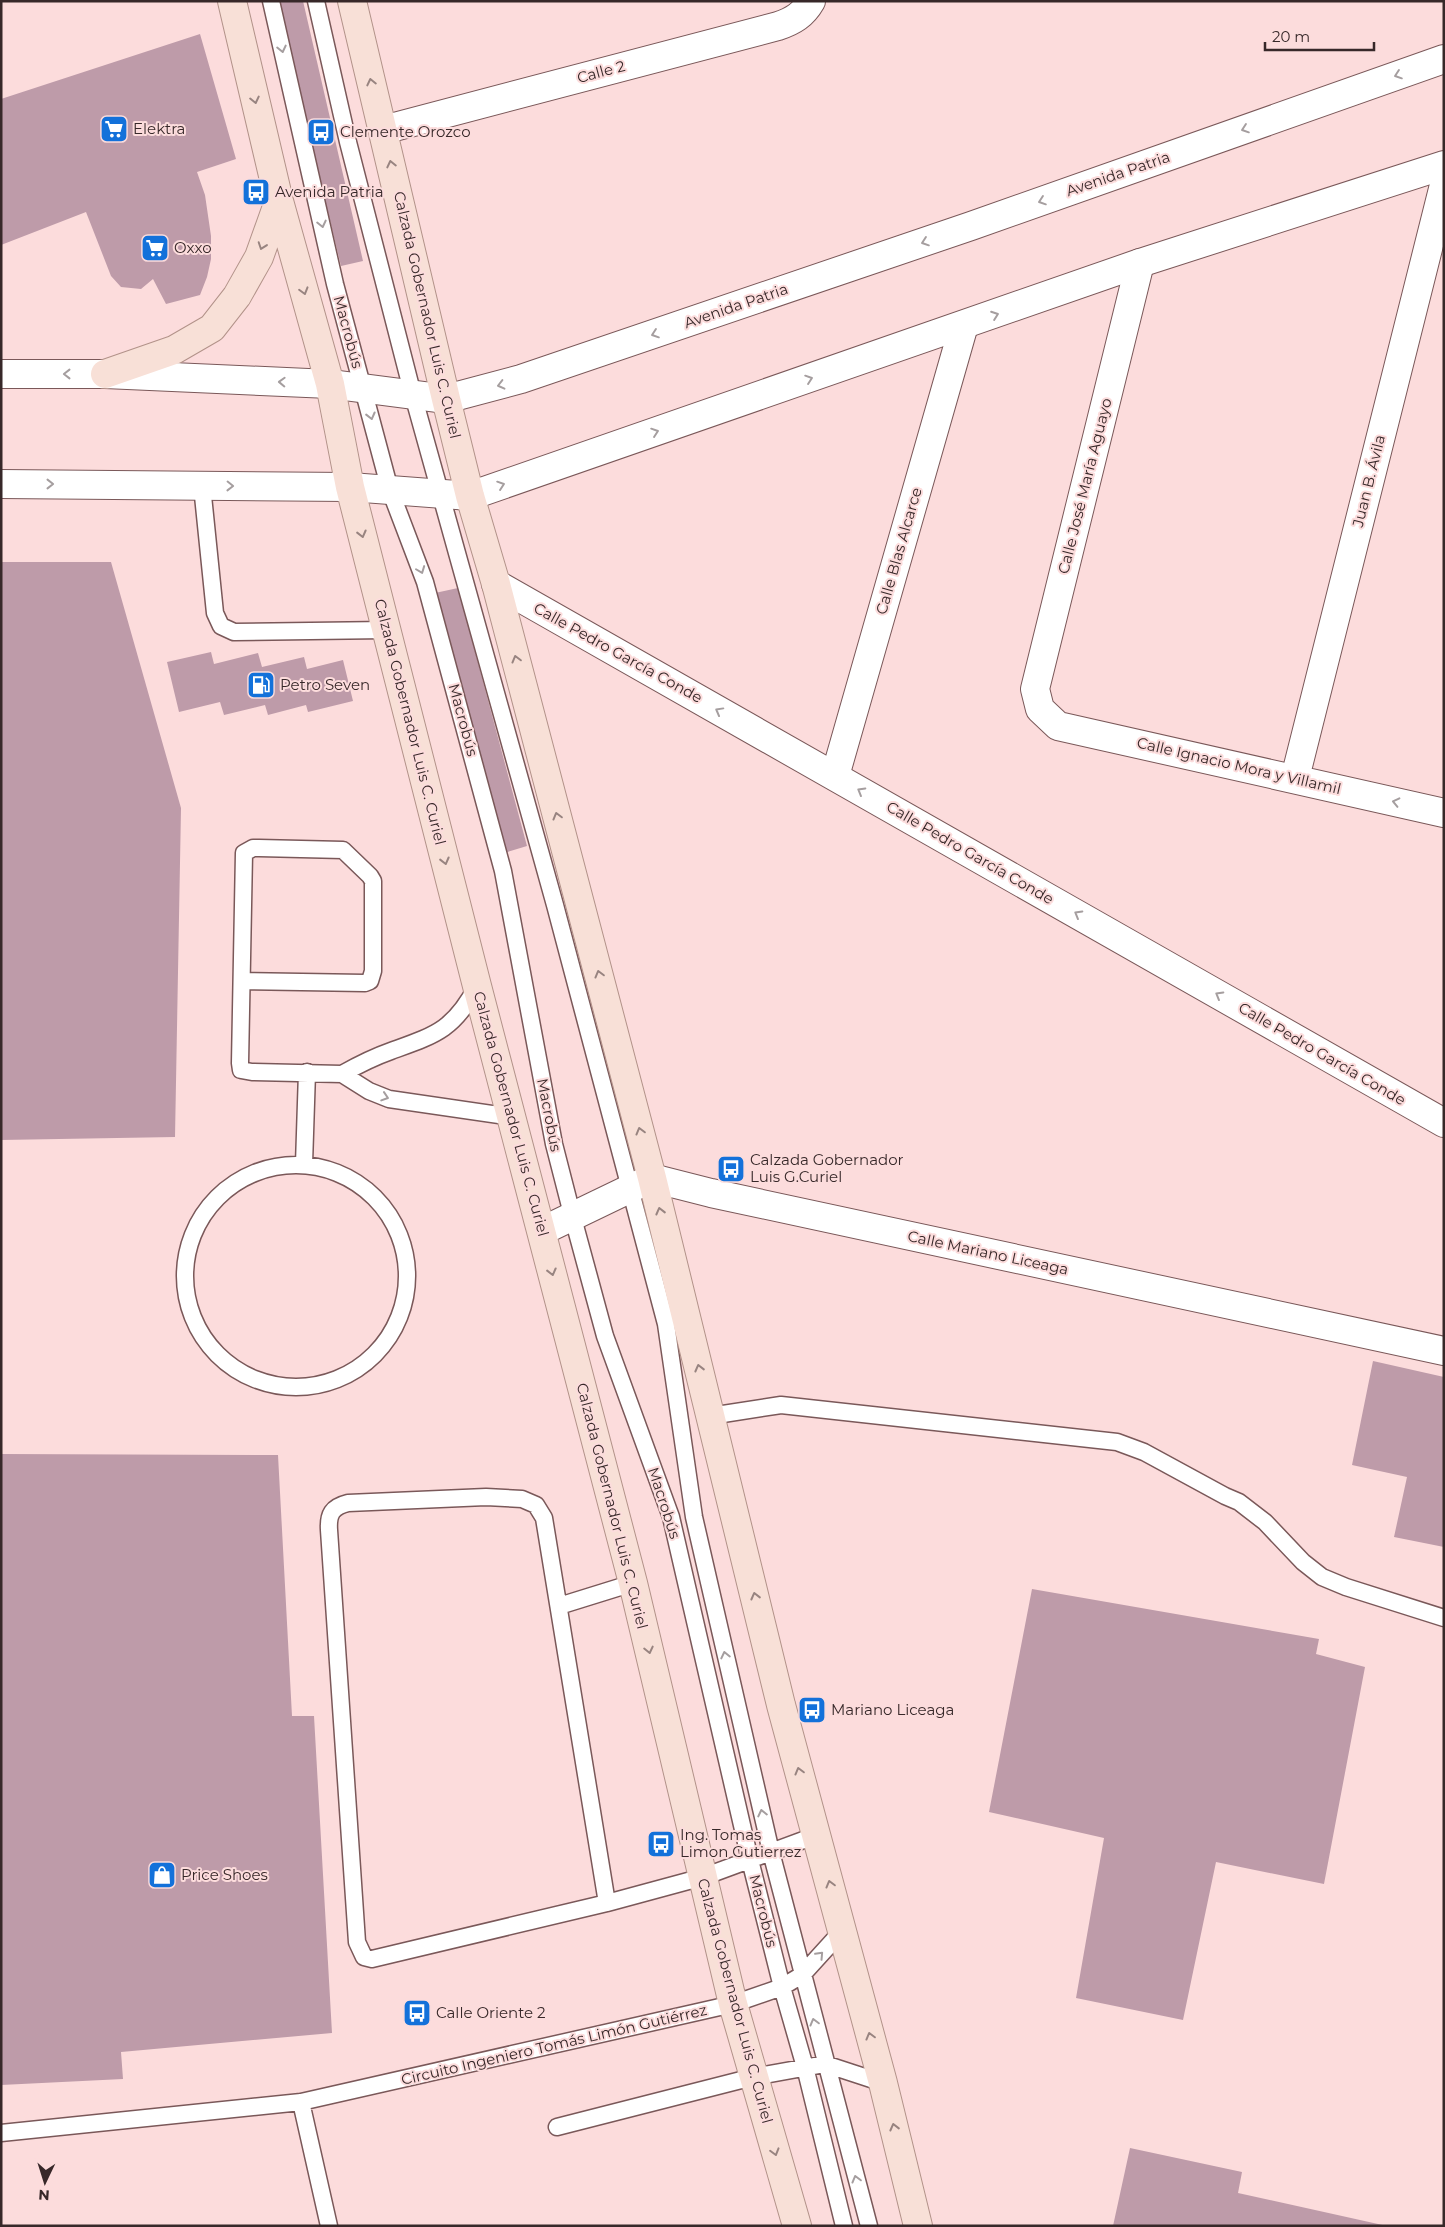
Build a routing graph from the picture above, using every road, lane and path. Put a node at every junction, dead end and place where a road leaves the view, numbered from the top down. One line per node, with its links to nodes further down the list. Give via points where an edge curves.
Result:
1 (232, 1): 10 (main road, Calzada Gobernador Luis C. Curiel, one-way to 10)
2 (271, 1): 16 (lane, Macrobús, one-way to 16, via 335,284)
3 (316, 1): 17 (lane, Macrobús, via 348,142)
4 (352, 1): 7 (main road, Calzada Gobernador Luis C. Curiel, one-way to 4)
5 (811, 1): 7 (street, Calle 2, via 805,12 778,26)
6 (1444, 59): 18 (street, Avenida Patria, one-way to 18, via 971,226 522,379)
7 (383, 130): 18 (main road, Calzada Gobernador Luis C. Curiel, one-way to 7)
8 (1444, 165): 11 (street)
9 (1444, 184): 29 (street, Juan B. Ávila)
10 (279, 200): 14 (main road, one-way to 14, via 259,257 238,296 212,328 174,350); 15 (main road, Calzada Gobernador Luis C. Curiel, one-way to 15)
11 (1140, 263): 12 (street, one-way to 11); 27 (street, Calle José María Aguayo, via 1035,689)
12 (964, 325): 24 (street, one-way to 12); 28 (street, Calle Blas Alcarce)
13 (1, 374): 14 (street, Avenida Patria, one-way to 13)
14 (105, 374): 15 (street, Avenida Patria, one-way to 14)
15 (330, 384): 16 (street, Avenida Patria); 21 (main road, Calzada Gobernador Luis C. Curiel)
16 (364, 388): 17 (street, Avenida Patria); 22 (lane, Macrobús, one-way to 22)
17 (413, 394): 18 (street, Avenida Patria); 23 (lane, Macrobús)
18 (446, 399): 24 (main road, Calzada Gobernador Luis C. Curiel)
19 (1, 484): 20 (street, one-way to 20)
20 (202, 486): 21 (street, one-way to 21); 26 (lane, via 215,613 221,626 234,632)
21 (350, 487): 22 (street); 26 (main road, Calzada Gobernador Luis C. Curiel, one-way to 26)
22 (390, 490): 23 (street); 39 (lane, Macrobús, one-way to 39, via 425,582 504,871 554,1144)
23 (441, 495): 24 (street); 38 (lane, Macrobús, via 555,905)
24 (470, 496): 25 (main road, Calzada Gobernador Luis C. Curiel)
25 (496, 584): 28 (street, Calle Pedro García Conde, one-way to 25); 38 (main road, Calzada Gobernador Luis C. Curiel, one-way to 25)
26 (386, 630): 32 (main road, Calzada Gobernador Luis C. Curiel, one-way to 32)
27 (1040, 710): 29 (street, Calle Ignacio Mora y Villamil, via 1058,726)
28 (834, 776): 36 (street, Calle Pedro García Conde, one-way to 28)
29 (1295, 778): 30 (street, Calle Ignacio Mora y Villamil, one-way to 29)
30 (1444, 813)
31 (242, 981): 31 (lane, via 243,856 247,850 343,850 370,876 374,891 370,981); 33 (lane, via 241,1070)
32 (477, 986): 34 (lane, via 466,1008 431,1037 372,1058); 35 (main road, Calzada Gobernador Luis C. Curiel)
33 (307, 1072): 34 (lane); 37 (lane)
34 (342, 1074): 35 (lane, one-way to 35, via 389,1099)
35 (512, 1117): 40 (main road, Calzada Gobernador Luis C. Curiel)
36 (1444, 1123)
37 (304, 1164): 37 (lane, via 341,1173 372,1194 395,1223 407,1259 407,1277 406,1296 394,1331 370,1360 338,1380 302,1388 264,1383 231,1367 205,1342 188,1310 183,1274 190,1238 207,1206 234,1182 268,1167)
38 (641, 1184): 39 (street); 41 (street, Calle Mariano Liceaga, via 711,1193); 42 (main road, Calzada Gobernador Luis C. Curiel, one-way to 38); 47 (lane, Macrobús, one-way to 38, via 694,1517 666,1324)
39 (573, 1218): 40 (street); 48 (lane, Macrobús, via 605,1336 671,1517)
40 (542, 1232): 43 (main road, Calzada Gobernador Luis C. Curiel, one-way to 43)
41 (1443, 1348)
42 (710, 1416): 45 (lane, via 782,1404 1117,1442 1144,1452 1240,1502 1322,1577); 46 (main road, Calzada Gobernador Luis C. Curiel, one-way to 42, via 781,1705)
43 (633, 1583): 44 (lane); 49 (main road, Calzada Gobernador Luis C. Curiel, one-way to 49)
44 (559, 1606): 50 (lane); 50 (lane, via 544,1518 530,1501 486,1497 348,1503 331,1510 328,1520 357,1942 364,1957 372,1958)
45 (1444, 1618)
46 (817, 1834): 47 (lane); 51 (main road, Calzada Gobernador Luis C. Curiel, one-way to 46)
47 (771, 1852): 48 (lane); 52 (lane, Macrobús)
48 (750, 1860): 49 (lane); 53 (lane, Macrobús)
49 (703, 1877): 50 (lane); 54 (main road, Calzada Gobernador Luis C. Curiel)
50 (607, 1903)
51 (842, 1931): 52 (lane, Circuito Ingeniero Tomás Limón Gutiérrez, one-way to 51); 58 (main road, Calzada Gobernador Luis C. Curiel, one-way to 51)
52 (802, 1975): 53 (lane, Circuito Ingeniero Tomás Limón Gutiérrez); 55 (lane, Macrobús, one-way to 52)
53 (782, 1987): 54 (lane, Circuito Ingeniero Tomás Limón Gutiérrez); 56 (lane, Macrobús)
54 (733, 2004): 57 (main road, Calzada Gobernador Luis C. Curiel); 59 (lane, Circuito Ingeniero Tomás Limón Gutiérrez)
55 (825, 2064): 56 (lane); 58 (lane); 65 (lane, Macrobús, one-way to 55)
56 (805, 2067): 57 (lane); 64 (lane, Macrobús)
57 (753, 2077): 60 (lane); 63 (main road, Calzada Gobernador Luis C. Curiel, one-way to 63)
58 (883, 2083): 66 (main road, Calzada Gobernador Luis C. Curiel, one-way to 58)
59 (301, 2102): 61 (lane, Circuito Ingeniero Tomás Limón Gutiérrez); 62 (lane)
60 (557, 2127)
61 (1, 2132)
62 (329, 2226)
63 (797, 2226)
64 (844, 2226)
65 (868, 2226)
66 (918, 2226)

